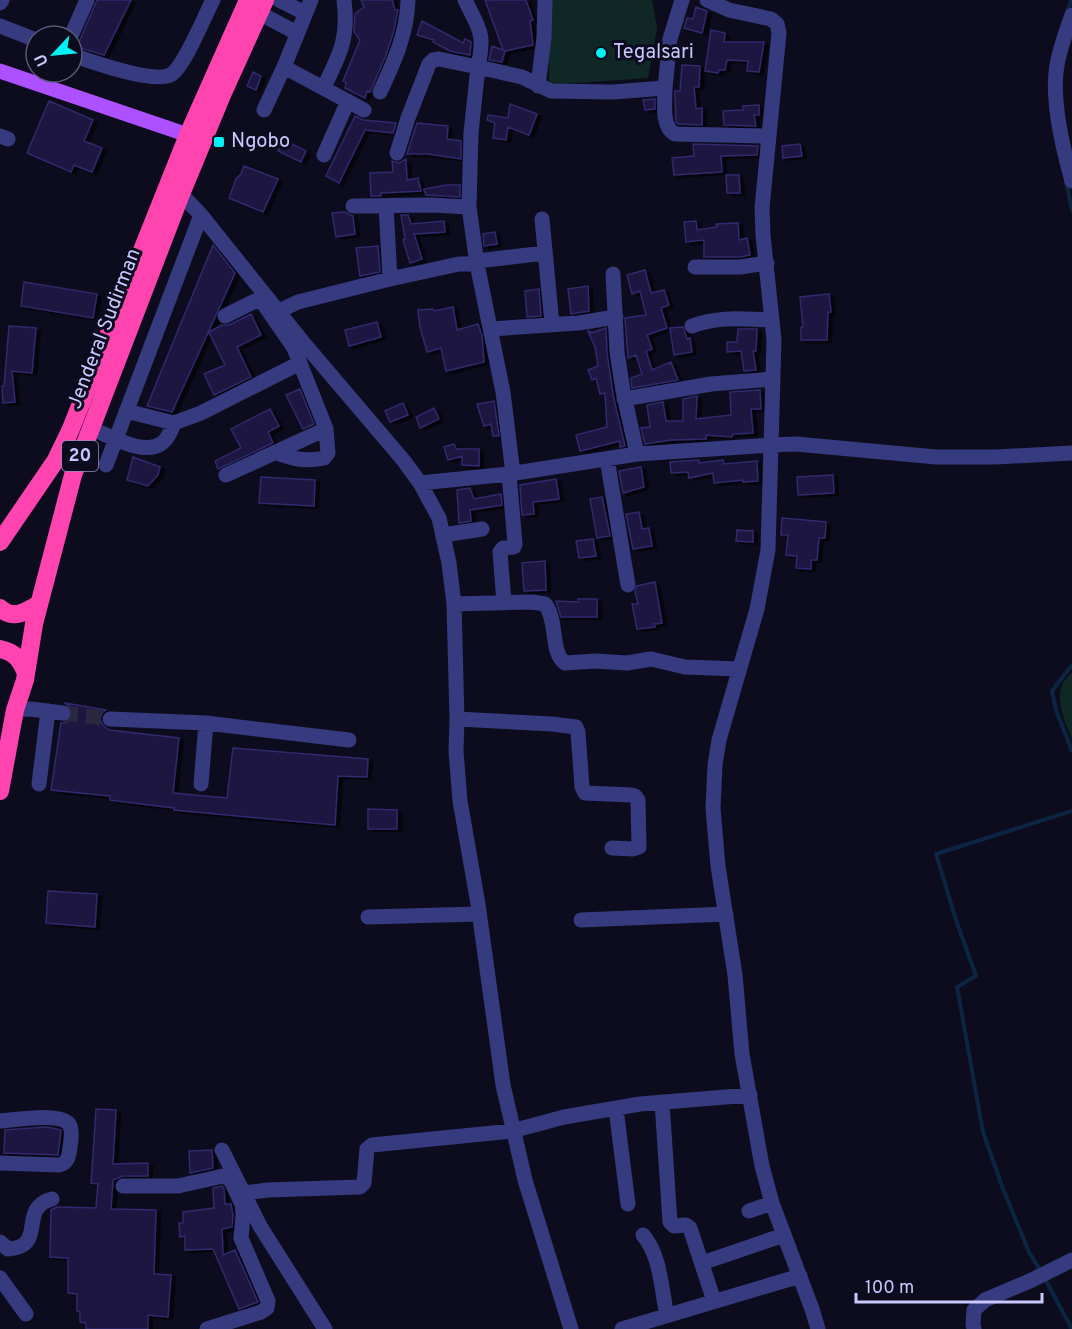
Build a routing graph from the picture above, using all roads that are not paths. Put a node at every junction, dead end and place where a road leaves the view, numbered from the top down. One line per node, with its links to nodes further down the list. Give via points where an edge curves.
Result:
1 (87, 0): 13 (street)
2 (213, 0): 17 (street, via 183,59 171,74 158,77)
3 (279, 0): 11 (street)
4 (344, 0): 22 (street, via 347,22 342,50)
5 (408, 0): 24 (street, via 399,51)
6 (465, 0): 19 (street, via 482,40)
7 (545, 0): 21 (street)
8 (682, 0): 23 (street, via 670,39)
9 (706, 0): 29 (street, via 729,10 766,17 777,24)
10 (258, 4): 15 (street); 28 (highway, Jenderal Sudirman / 20); 33 (highway, Jenderal Sudirman / 20)
11 (308, 6): 15 (street)
12 (1072, 15): 32 (street, via 1059,57 1056,84 1061,133)
13 (76, 24)
14 (0, 26): 16 (street)
15 (297, 33): 18 (street)
16 (24, 35)
17 (84, 59)
18 (284, 67): 22 (street); 26 (street)
19 (478, 67): 21 (street, via 522,77); 30 (street, via 439,59 429,64); 36 (street)
20 (0, 71): 28 (main road)
21 (538, 86): 23 (street, via 568,92)
22 (324, 87): 25 (street)
23 (665, 88): 29 (street, via 666,125 675,134)
24 (380, 92)
25 (348, 101): 27 (street); 31 (street)
26 (264, 110)
27 (364, 110)
28 (188, 135): 73 (highway, Jenderal Sudirman / 20, via 70,431 56,460)
29 (768, 136): 43 (street, via 762,208)
30 (398, 153)
31 (324, 155)
32 (1072, 181)
33 (181, 194): 37 (street); 39 (highway, Jenderal Sudirman / 20)
34 (353, 206): 35 (street)
35 (386, 206): 36 (street); 46 (street)
36 (469, 207): 42 (street)
37 (201, 215): 40 (street); 47 (street)
38 (542, 219): 41 (street)
39 (170, 221): 40 (street); 59 (highway, Jenderal Sudirman / 20)
40 (192, 239): 57 (street)
41 (545, 253): 42 (street); 51 (street)
42 (477, 263): 46 (street); 53 (street)
43 (767, 263): 44 (street); 50 (street)
44 (694, 267)
45 (613, 274): 49 (street)
46 (390, 279): 47 (street, via 298,302)
47 (279, 311): 70 (street)
48 (225, 316): 54 (street, via 255,301 263,303)
49 (615, 317): 51 (street); 56 (street)
50 (772, 320): 52 (street, via 720,319); 55 (street)
51 (552, 324): 53 (street)
52 (692, 326)
53 (490, 329): 68 (street, via 508,423)
54 (300, 363): 58 (street); 60 (street)
55 (772, 379): 56 (street, via 711,384); 62 (street)
56 (624, 399): 65 (street)
57 (126, 411): 58 (street); 61 (street)
58 (174, 423): 61 (street, via 163,443 153,448 129,445)
59 (90, 428): 61 (street); 76 (highway, Jenderal Sudirman / 20, via 73,475)
60 (326, 429): 63 (street); 63 (street, via 328,453 324,458 307,461)
61 (116, 438): 67 (street)
62 (770, 445): 64 (street, via 936,457); 65 (street); 80 (street, via 768,550 757,609)
63 (277, 453): 69 (street)
64 (1072, 453)
65 (637, 454): 66 (street)
66 (607, 459): 68 (street); 74 (street)
67 (106, 465)
68 (511, 474): 70 (street); 75 (street, via 515,544 500,552)
69 (226, 475)
70 (420, 483): 72 (street, via 439,518)
71 (482, 529): 72 (street)
72 (443, 535): 77 (street)
73 (0, 542)
74 (628, 585)
75 (504, 603): 77 (street); 80 (street, via 545,604 552,617 559,657 565,663 651,659 685,667)
76 (39, 604): 78 (highway, via 16,614); 81 (highway, Jenderal Sudirman / 20)
77 (454, 604): 83 (street)
78 (0, 608)
79 (0, 649): 81 (highway, via 15,654)
80 (739, 669): 92 (street, via 719,740 713,785 715,839)
81 (26, 673): 82 (highway, Jenderal Sudirman / 20)
82 (15, 710): 87 (street, via 56,712); 89 (highway, Jenderal Sudirman / 20)
83 (457, 718): 90 (street, via 576,727 585,793 631,795 638,800 639,847); 91 (street, via 460,801)
84 (110, 719): 85 (street)
85 (206, 723): 86 (street); 88 (street)
86 (349, 740)
87 (39, 784)
88 (201, 784)
89 (0, 791)
90 (612, 848)
91 (479, 914): 93 (street); 99 (street)
92 (726, 914): 94 (street); 95 (street)
93 (368, 917)
94 (580, 920)
95 (750, 1095): 96 (street); 105 (street)
96 (662, 1102): 97 (street); 112 (street, via 670,1222 690,1228)
97 (616, 1109): 99 (street, via 564,1117); 106 (street)
98 (0, 1120): 101 (street, via 51,1117 63,1120 71,1131 64,1164)
99 (513, 1131): 103 (street, via 372,1145 367,1149 364,1183 356,1188); 121 (street)
100 (222, 1150): 103 (street)
101 (0, 1163)
102 (123, 1186): 118 (street, via 178,1186 223,1176 230,1179 242,1204 242,1238 268,1301 267,1308)
103 (243, 1193): 120 (street, via 264,1234)
104 (52, 1199): 110 (street, via 38,1206 32,1238 25,1245 8,1249)
105 (772, 1203): 107 (street); 109 (street)
106 (628, 1204)
107 (749, 1211)
108 (643, 1235): 117 (street, via 655,1256)
109 (784, 1235): 112 (street); 113 (street)
110 (0, 1242)
111 (1072, 1260): 124 (street, via 985,1300 974,1310)
112 (702, 1263): 115 (street)
113 (800, 1276): 115 (street); 123 (street)
114 (0, 1278): 116 (street)
115 (714, 1301): 117 (street)
116 (26, 1314)
117 (667, 1315): 122 (street)
118 (240, 1324): 119 (street)
119 (207, 1329)
120 (325, 1329)
121 (571, 1329)
122 (622, 1329)
123 (818, 1329)
124 (974, 1329)

